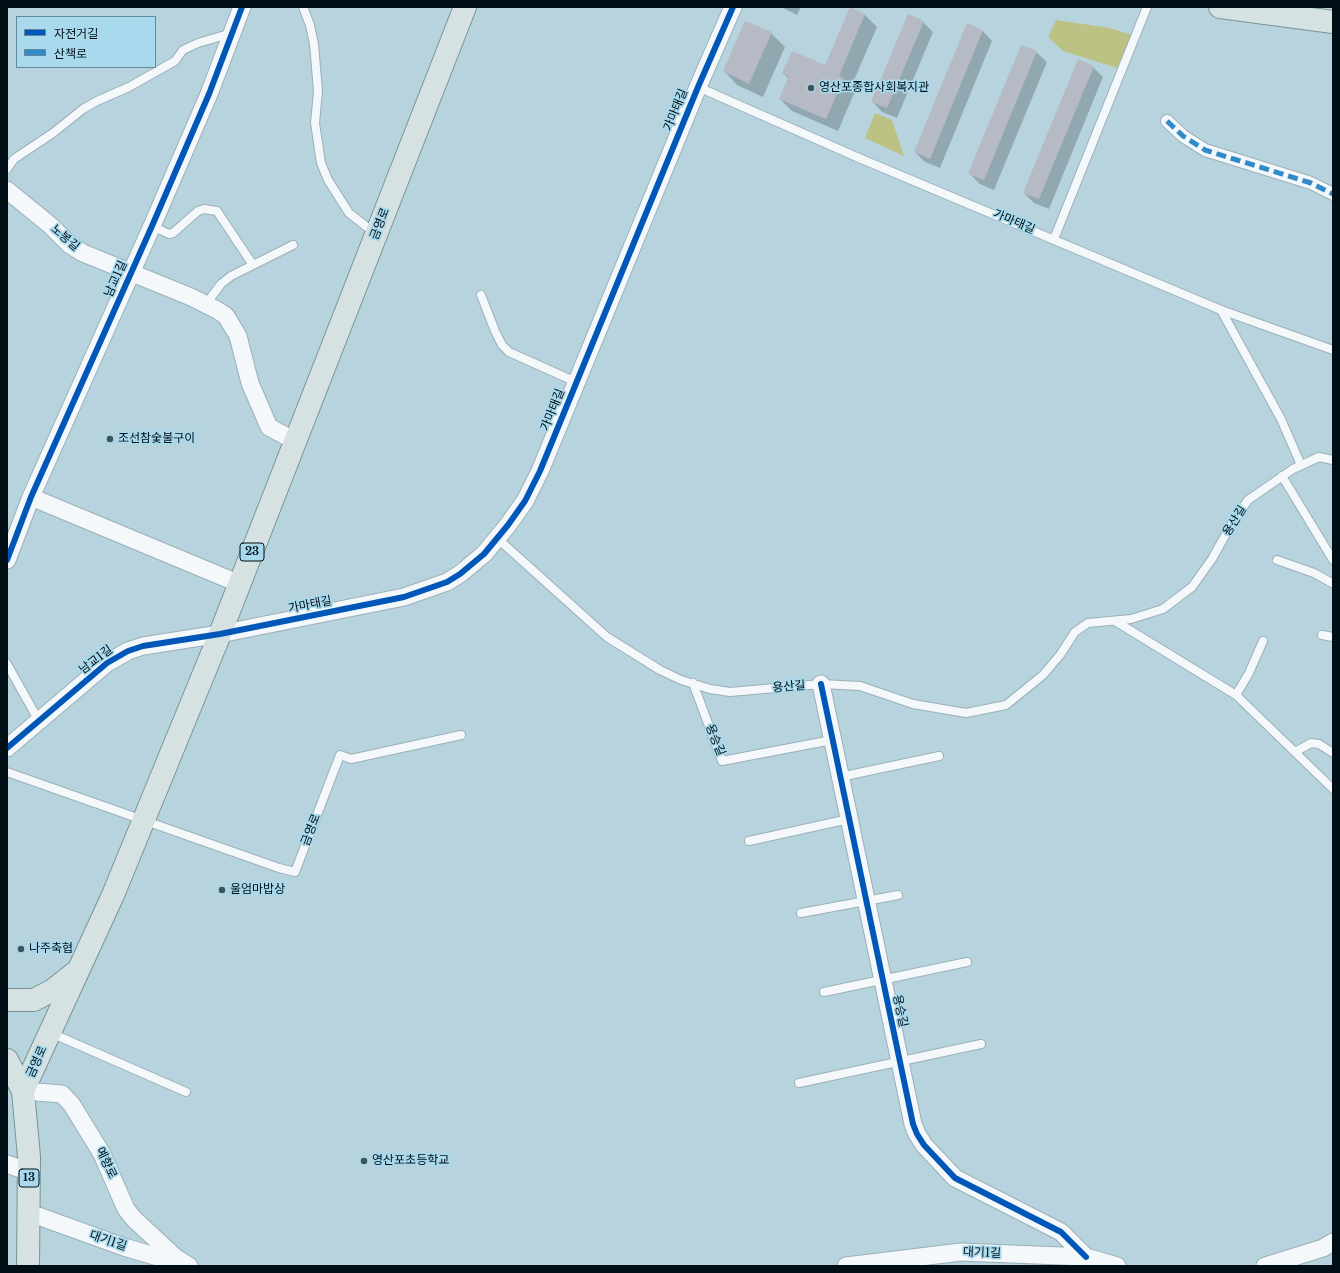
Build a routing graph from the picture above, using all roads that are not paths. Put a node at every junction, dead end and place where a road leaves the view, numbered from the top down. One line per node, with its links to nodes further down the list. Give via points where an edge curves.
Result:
1 (242, 7): 8 (street, 남교1길)
2 (303, 7): 15 (lane, via 314,44 318,91 315,123 321,163 348,213)
3 (465, 7): 15 (main road, 금영로 / 23)
4 (733, 7): 9 (street, 가마태길)
5 (1147, 7): 16 (lane)
6 (1220, 7): 7 (main road)
7 (1333, 22)
8 (233, 32): 11 (lane, via 183,50 175,62 83,109 14,159); 14 (street, 남교1길)
9 (698, 87): 16 (lane, 가마태길); 24 (street, 가마태길)
10 (1168, 121): 13 (street, via 1183,136 1205,150 1311,183)
11 (7, 169)
12 (7, 190): 19 (street, 노봉길, via 70,245)
13 (1333, 194)
14 (152, 226): 18 (lane, via 173,234 198,211 217,211); 19 (street, 남교1길)
15 (376, 234): 25 (main road, 금영로 / 23)
16 (1054, 239): 22 (lane, 가마태길)
17 (293, 245): 18 (lane)
18 (253, 265): 21 (lane, via 221,284)
19 (130, 274): 21 (street); 29 (street, 남교1길)
20 (482, 295): 24 (lane, via 495,331 509,352)
21 (206, 304): 25 (street, via 232,323 238,336 250,383 269,426)
22 (1221, 310): 23 (lane, 가마태길); 27 (lane, via 1281,419)
23 (1333, 350)
24 (576, 382): 30 (street, 가마태길, via 537,477 525,501)
25 (295, 441): 35 (main road, 금영로 / 23)
26 (1333, 460): 27 (lane, 용산길, via 1319,457)
27 (1301, 465): 28 (lane, 용산길)
28 (1282, 476): 33 (lane); 36 (lane, 용산길, via 1248,500 1212,560 1192,587 1163,609 1132,619)
29 (30, 497): 31 (street, 남교1길); 35 (street)
30 (498, 539): 37 (street, 가마태길, via 460,574 404,598); 42 (lane, 용산길, via 607,637 667,674)
31 (7, 560)
32 (1277, 560): 34 (lane, via 1314,573)
33 (1333, 560)
34 (1333, 583)
35 (240, 584): 37 (main road, 금영로 / 23)
36 (1115, 621): 43 (lane, 용산길, via 1088,623 1075,632 1043,675 1006,705 966,713 913,704 860,686); 44 (lane)
37 (220, 634): 45 (street, 남교1길, via 143,646 115,657); 56 (main road, 금영로 / 23)
38 (1322, 635): 39 (lane)
39 (1333, 637)
40 (1263, 641): 44 (lane)
41 (7, 664): 45 (lane)
42 (693, 683): 43 (lane, 용산길, via 730,692); 47 (lane, 용승길, via 722,761)
43 (821, 684): 47 (street, 용승길)
44 (1236, 695): 49 (lane)
45 (39, 721): 48 (street, 남교1길)
46 (461, 736): 56 (lane, 금영로, via 352,759 340,756 295,872)
47 (832, 740): 53 (street, 용승길)
48 (7, 748)
49 (1295, 752): 50 (lane, via 1311,742); 54 (lane)
50 (1333, 753)
51 (939, 756): 53 (lane)
52 (7, 772): 56 (lane)
53 (840, 777): 55 (street, 용승길)
54 (1333, 789)
55 (849, 819): 57 (lane); 59 (street, 용승길)
56 (144, 820): 62 (main road, 금영로 / 23)
57 (749, 841)
58 (898, 894): 59 (lane)
59 (866, 901): 60 (lane); 63 (street, 용승길)
60 (801, 913)
61 (966, 962): 63 (lane, 용승길)
62 (79, 970): 65 (main road, via 53,990 34,1000); 66 (main road, 금영로 / 23)
63 (882, 980): 64 (lane, 용승길); 69 (street, 용승길)
64 (824, 992)
65 (7, 1000)
66 (50, 1032): 71 (main road, 금영로 / 23); 72 (lane, 금영로)
67 (981, 1044): 69 (lane)
68 (7, 1060): 71 (main road, 13)
69 (899, 1061): 70 (lane); 77 (street, 용승길, via 917,1134 955,1178 1061,1232)
70 (799, 1083)
71 (23, 1091): 74 (main road, 13); 79 (street, 예향로, via 62,1094 72,1105 102,1154 126,1209)
72 (186, 1092)
73 (7, 1164): 74 (street)
74 (29, 1172): 75 (main road, 13)
75 (27, 1212): 78 (street, 대기1길); 80 (main road, 13)
76 (1333, 1242): 83 (street, via 1323,1248)
77 (1086, 1257): 81 (street, 대기1길, via 961,1252); 82 (street, 대기1길)
78 (155, 1261): 79 (street, 대기1길)
79 (183, 1262)
80 (28, 1266)
81 (846, 1266)
82 (1117, 1266)
83 (1265, 1266)

